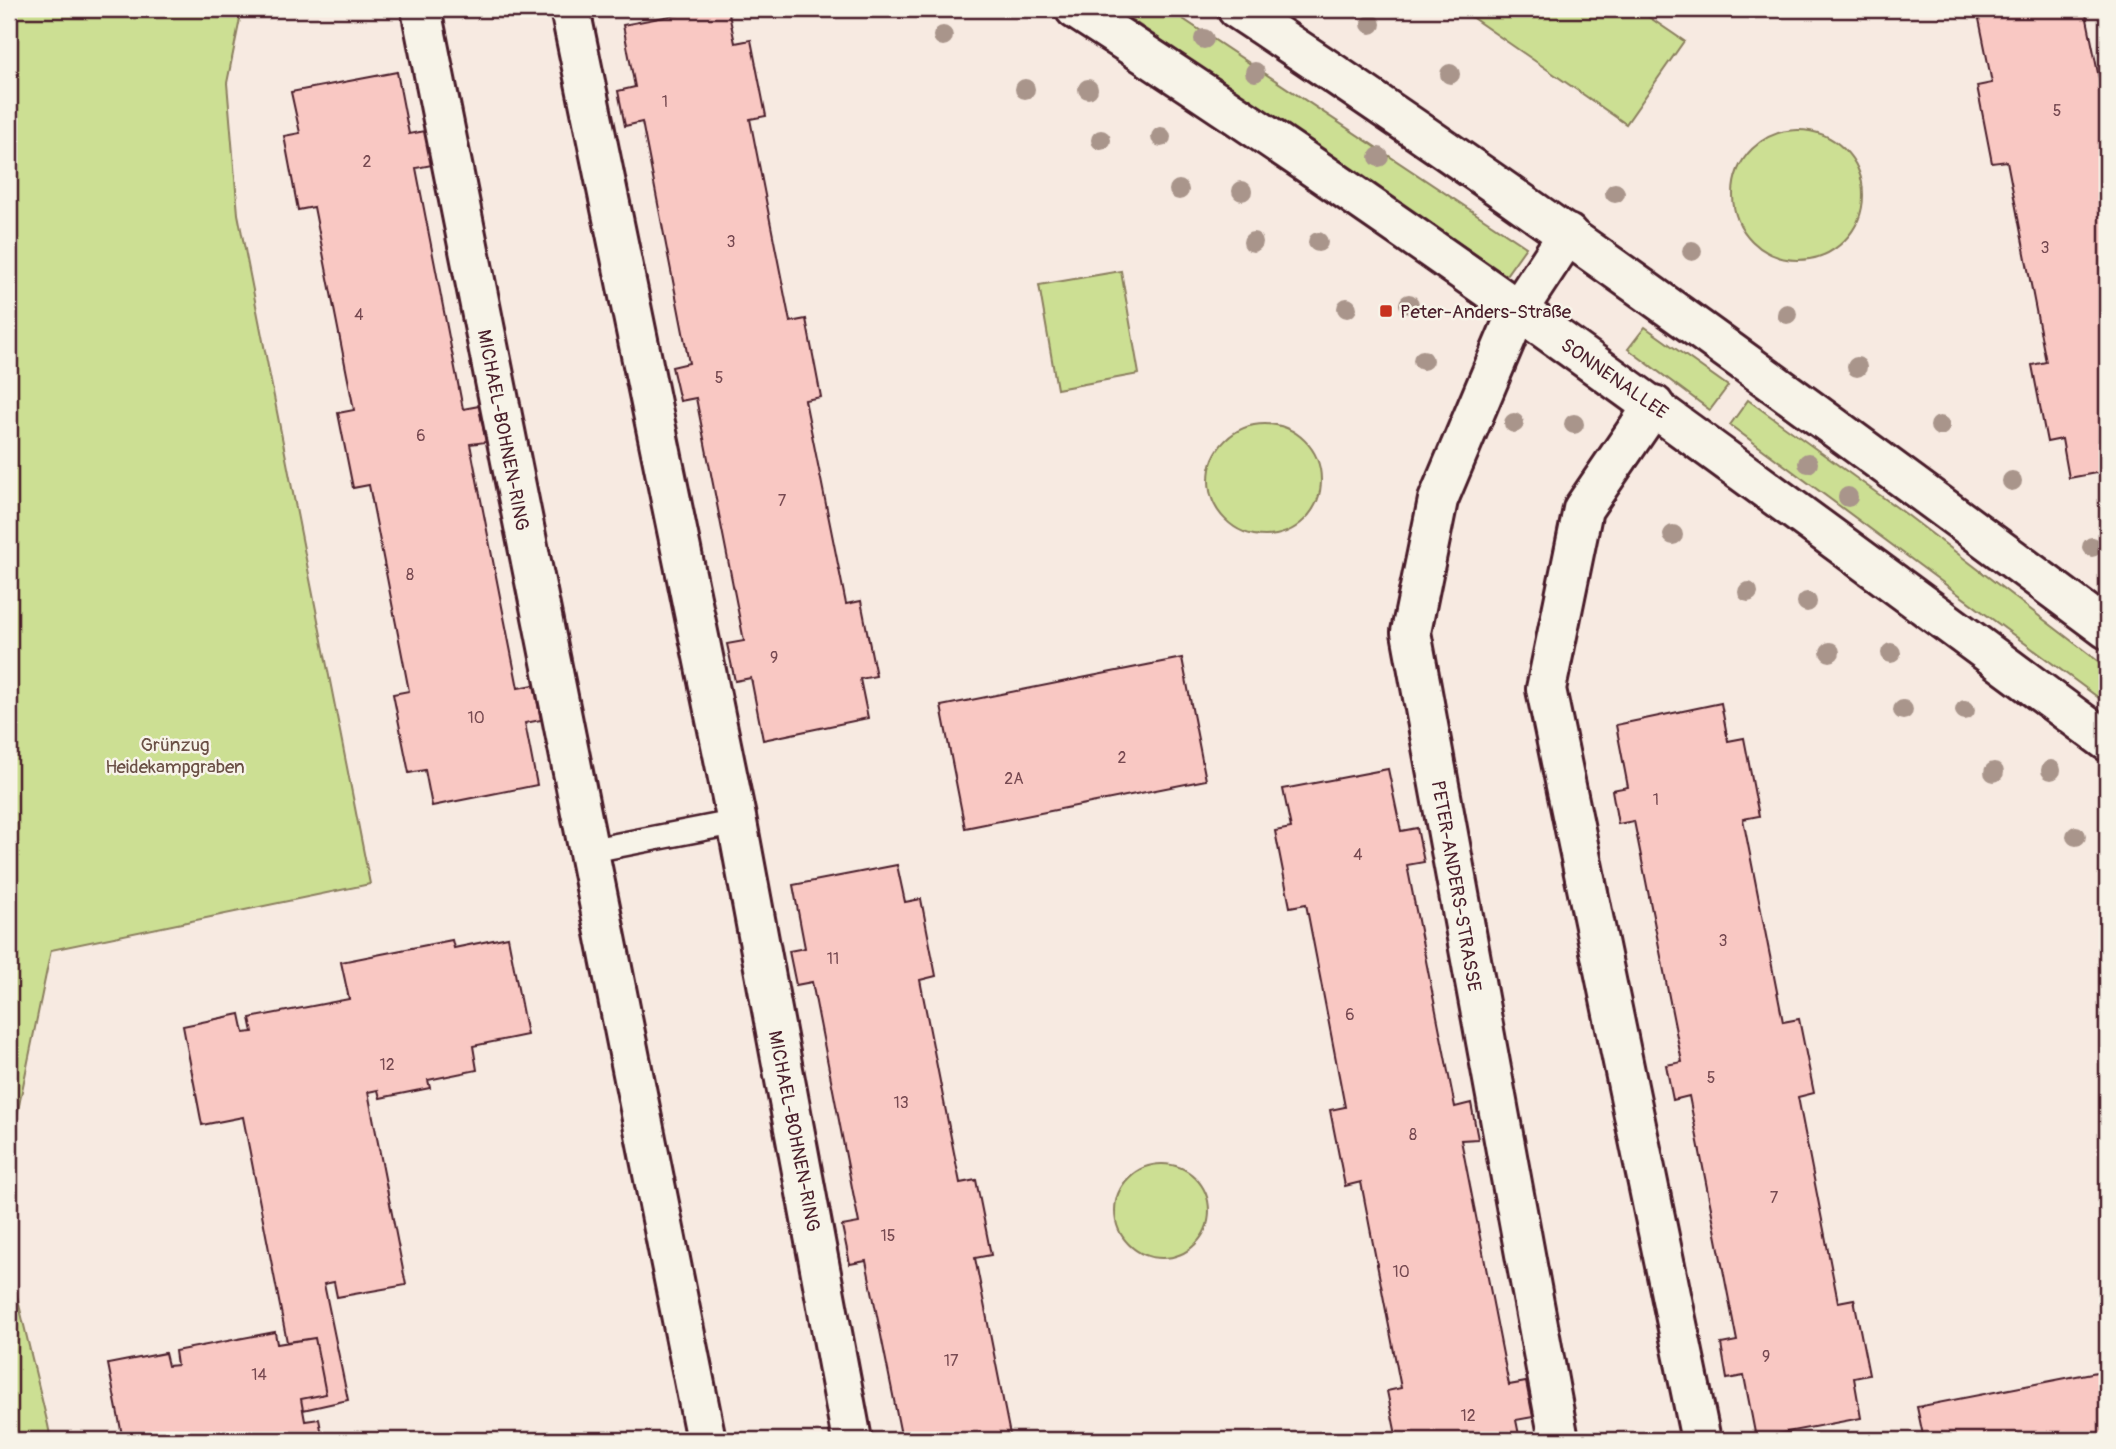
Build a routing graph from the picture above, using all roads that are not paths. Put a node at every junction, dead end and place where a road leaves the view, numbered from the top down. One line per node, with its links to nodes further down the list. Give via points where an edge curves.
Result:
1 (421, 9): 11 (street, MICHAEL-BOHNEN-RING)
2 (570, 9): 10 (street, MICHAEL-BOHNEN-RING)
3 (1075, 9): 6 (street, SONNENALLEE)
4 (1237, 9): 5 (street)
5 (1568, 234): 6 (street, PETER-ANDERS-STRASSE); 8 (street)
6 (1518, 310): 7 (street, SONNENALLEE); 14 (street, PETER-ANDERS-STRASSE, via 1438,500 1410,632)
7 (1654, 405): 9 (street, SONNENALLEE); 15 (street, via 1583,509 1546,690)
8 (2107, 629)
9 (2107, 741)
10 (737, 822): 11 (lane); 13 (street, MICHAEL-BOHNEN-RING)
11 (588, 851): 12 (street, MICHAEL-BOHNEN-RING)
12 (706, 1440)
13 (852, 1440)
14 (1559, 1440)
15 (1701, 1440)

